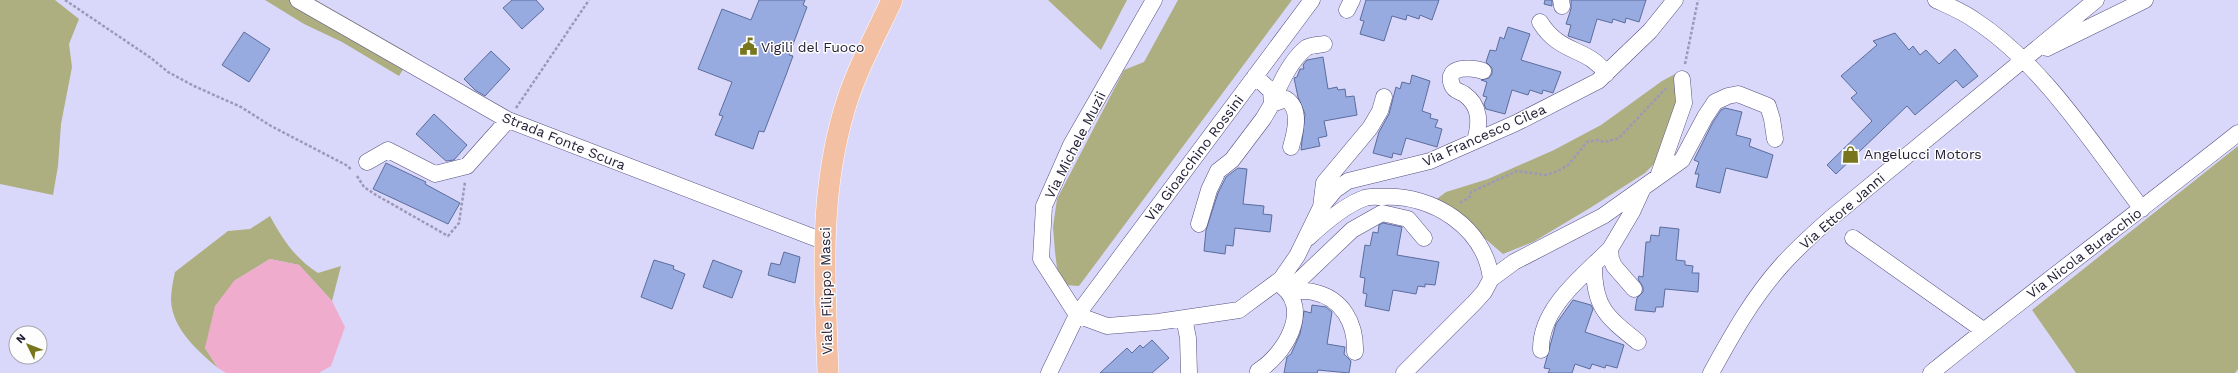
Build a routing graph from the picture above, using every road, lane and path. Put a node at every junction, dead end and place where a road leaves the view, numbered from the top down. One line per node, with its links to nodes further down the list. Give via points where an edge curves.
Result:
1 (65, 0): 28 (path, via 168,72 346,165 364,187 448,236 459,223)
2 (298, 0): 22 (street, Strada Fonte Scura)
3 (589, 0): 22 (path)
4 (1154, 0): 44 (street, Via Michele Muzii, via 1071,145 1044,206 1041,259)
5 (1312, 0): 18 (street, Via Gioacchino Rossini)
6 (1679, 0): 12 (street, Via Francesco Cilea)
7 (1698, 0): 19 (path)
8 (1936, 0): 15 (street, via 1975,20)
9 (2096, 0): 15 (street)
10 (2146, 0): 15 (street)
11 (892, 2): 37 (main road, Viale Filippo Masci, via 865,55 844,111 830,170)
12 (1670, 3): 17 (street, Via Francesco Cilea, via 1634,48)
13 (1540, 22): 17 (street, via 1557,43 1593,58)
14 (1324, 44): 21 (street, via 1307,47 1291,66)
15 (2022, 60): 33 (street, via 2042,78); 55 (street, Via Ettore Janni, via 1831,218 1794,252 1768,282 1742,320)
16 (1483, 71): 25 (street, via 1463,67 1451,78 1451,84 1473,101 1478,112 1479,126)
17 (1606, 74): 25 (street, Via Francesco Cilea, via 1598,81)
18 (1255, 76): 21 (street, via 1271,91); 44 (street, Via Gioacchino Rossini)
19 (1682, 79): 29 (street, via 1684,104); 32 (path, via 1655,98 1634,125 1619,138 1605,142 1587,142 1568,165 1558,171 1546,175 1517,171 1471,192 1464,201)
20 (1384, 97): 31 (street, via 1380,111 1370,128 1324,183)
21 (1272, 104): 26 (street, via 1286,99 1295,111 1295,132); 34 (street, via 1232,160 1218,171)
22 (508, 120): 28 (street); 37 (street, Strada Fonte Scura)
23 (2238, 133): 33 (street, Via Nicola Buracchio)
24 (1776, 139): 29 (street, via 1768,106 1738,94 1728,96 1715,102 1682,160)
25 (1475, 141): 31 (street, Via Francesco Cilea, via 1430,161 1348,181 1335,190)
26 (1291, 147)
27 (367, 162): 28 (street, via 388,150 434,174)
28 (467, 166)
29 (1658, 177): 30 (street)
30 (1643, 188): 39 (street); 41 (street, via 1603,216 1514,262)
31 (1321, 207): 38 (street, Via Francesco Cilea)
32 (1440, 209): 38 (street, Via Francesco Cilea, via 1426,202 1397,196 1366,198 1327,222); 41 (street, Via Francesco Cilea, via 1473,234 1485,256)
33 (2142, 210): 46 (street, Via Nicola Buracchio)
34 (1199, 224)
35 (1424, 238): 42 (street, via 1408,219 1382,213 1352,230)
36 (1853, 238): 46 (street)
37 (823, 241): 51 (main road, Viale Filippo Masci)
38 (1303, 243): 42 (street, Via Francesco Cilea)
39 (1610, 249): 40 (street); 43 (street, via 1614,266)
40 (1594, 266): 47 (street, via 1596,293 1606,315); 48 (street, via 1552,311 1543,328)
41 (1491, 279): 54 (street, via 1474,303)
42 (1283, 287): 45 (street, Via Francesco Cilea, via 1239,310); 49 (street, via 1313,291 1338,302 1349,318 1354,332); 50 (street, via 1293,299 1295,311 1289,335 1274,359)
43 (1634, 289)
44 (1076, 315): 45 (street, Via Francesco Cilea, via 1106,326); 52 (street, Via Gioacchino Rossini)
45 (1184, 318): 53 (street, via 1188,338)
46 (1983, 330): 56 (street, Via Nicola Buracchio)
47 (1638, 342)
48 (1542, 350)
49 (1355, 352)
50 (1258, 371)
51 (828, 373)
52 (1049, 373)
53 (1188, 373)
54 (1404, 373)
55 (1712, 373)
56 (1931, 373)

